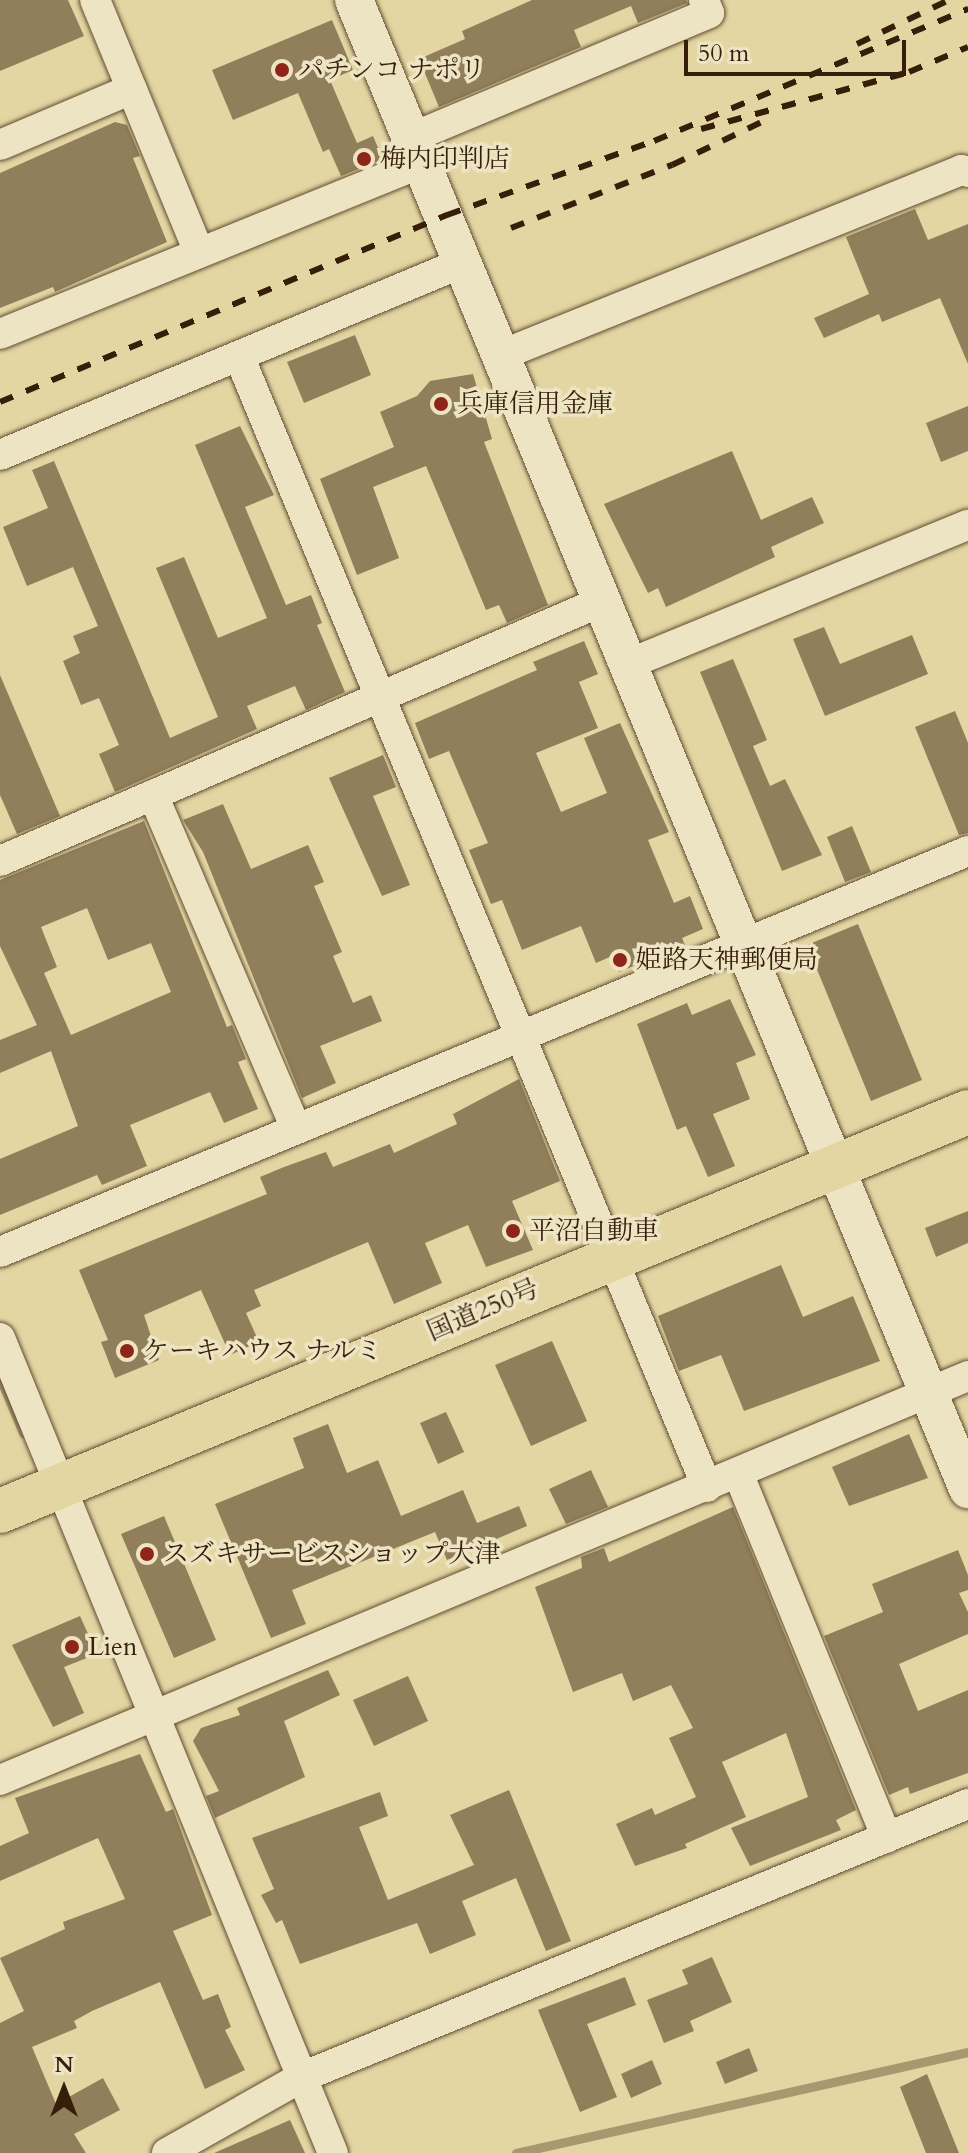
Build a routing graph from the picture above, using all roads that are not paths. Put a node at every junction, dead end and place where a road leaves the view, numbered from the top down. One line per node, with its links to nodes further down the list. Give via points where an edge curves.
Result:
1 (95, 0): 4 (street)
2 (354, 0): 6 (street)
3 (704, 0): 6 (street, via 709,13)
4 (132, 89): 5 (street); 8 (street)
5 (0, 145)
6 (418, 149): 8 (street); 9 (street)
7 (968, 172): 11 (street, via 961,170)
8 (199, 252): 10 (street)
9 (464, 262): 11 (street); 12 (street)
10 (0, 334)
11 (504, 354): 15 (street)
12 (239, 356): 13 (street); 17 (street)
13 (0, 455)
14 (968, 525): 16 (street)
15 (605, 600): 16 (street); 17 (street)
16 (631, 663): 21 (street)
17 (381, 697): 18 (street); 22 (street)
18 (153, 795): 20 (street); 24 (street)
19 (968, 851): 21 (street)
20 (0, 861)
21 (746, 941): 22 (street); 25 (street)
22 (521, 1037): 24 (street); 27 (street)
23 (968, 1112): 25 (highway, 国道250号)
24 (296, 1129): 26 (street)
25 (838, 1165): 27 (highway, 国道250号); 30 (street)
26 (0, 1252)
27 (611, 1256): 32 (highway, 国道250号); 33 (street)
28 (0, 1338): 32 (street)
29 (968, 1376): 30 (street)
30 (928, 1392): 31 (street); 34 (street)
31 (738, 1473): 33 (street); 39 (street)
32 (61, 1486): 35 (highway, 国道250号); 36 (street)
33 (707, 1487): 36 (street)
34 (968, 1489)
35 (0, 1511)
36 (154, 1717): 37 (street); 40 (street)
37 (0, 1780)
38 (968, 1804): 39 (street)
39 (887, 1838): 40 (street)
40 (302, 2077): 41 (street); 42 (street)
41 (167, 2153)
42 (333, 2153)

